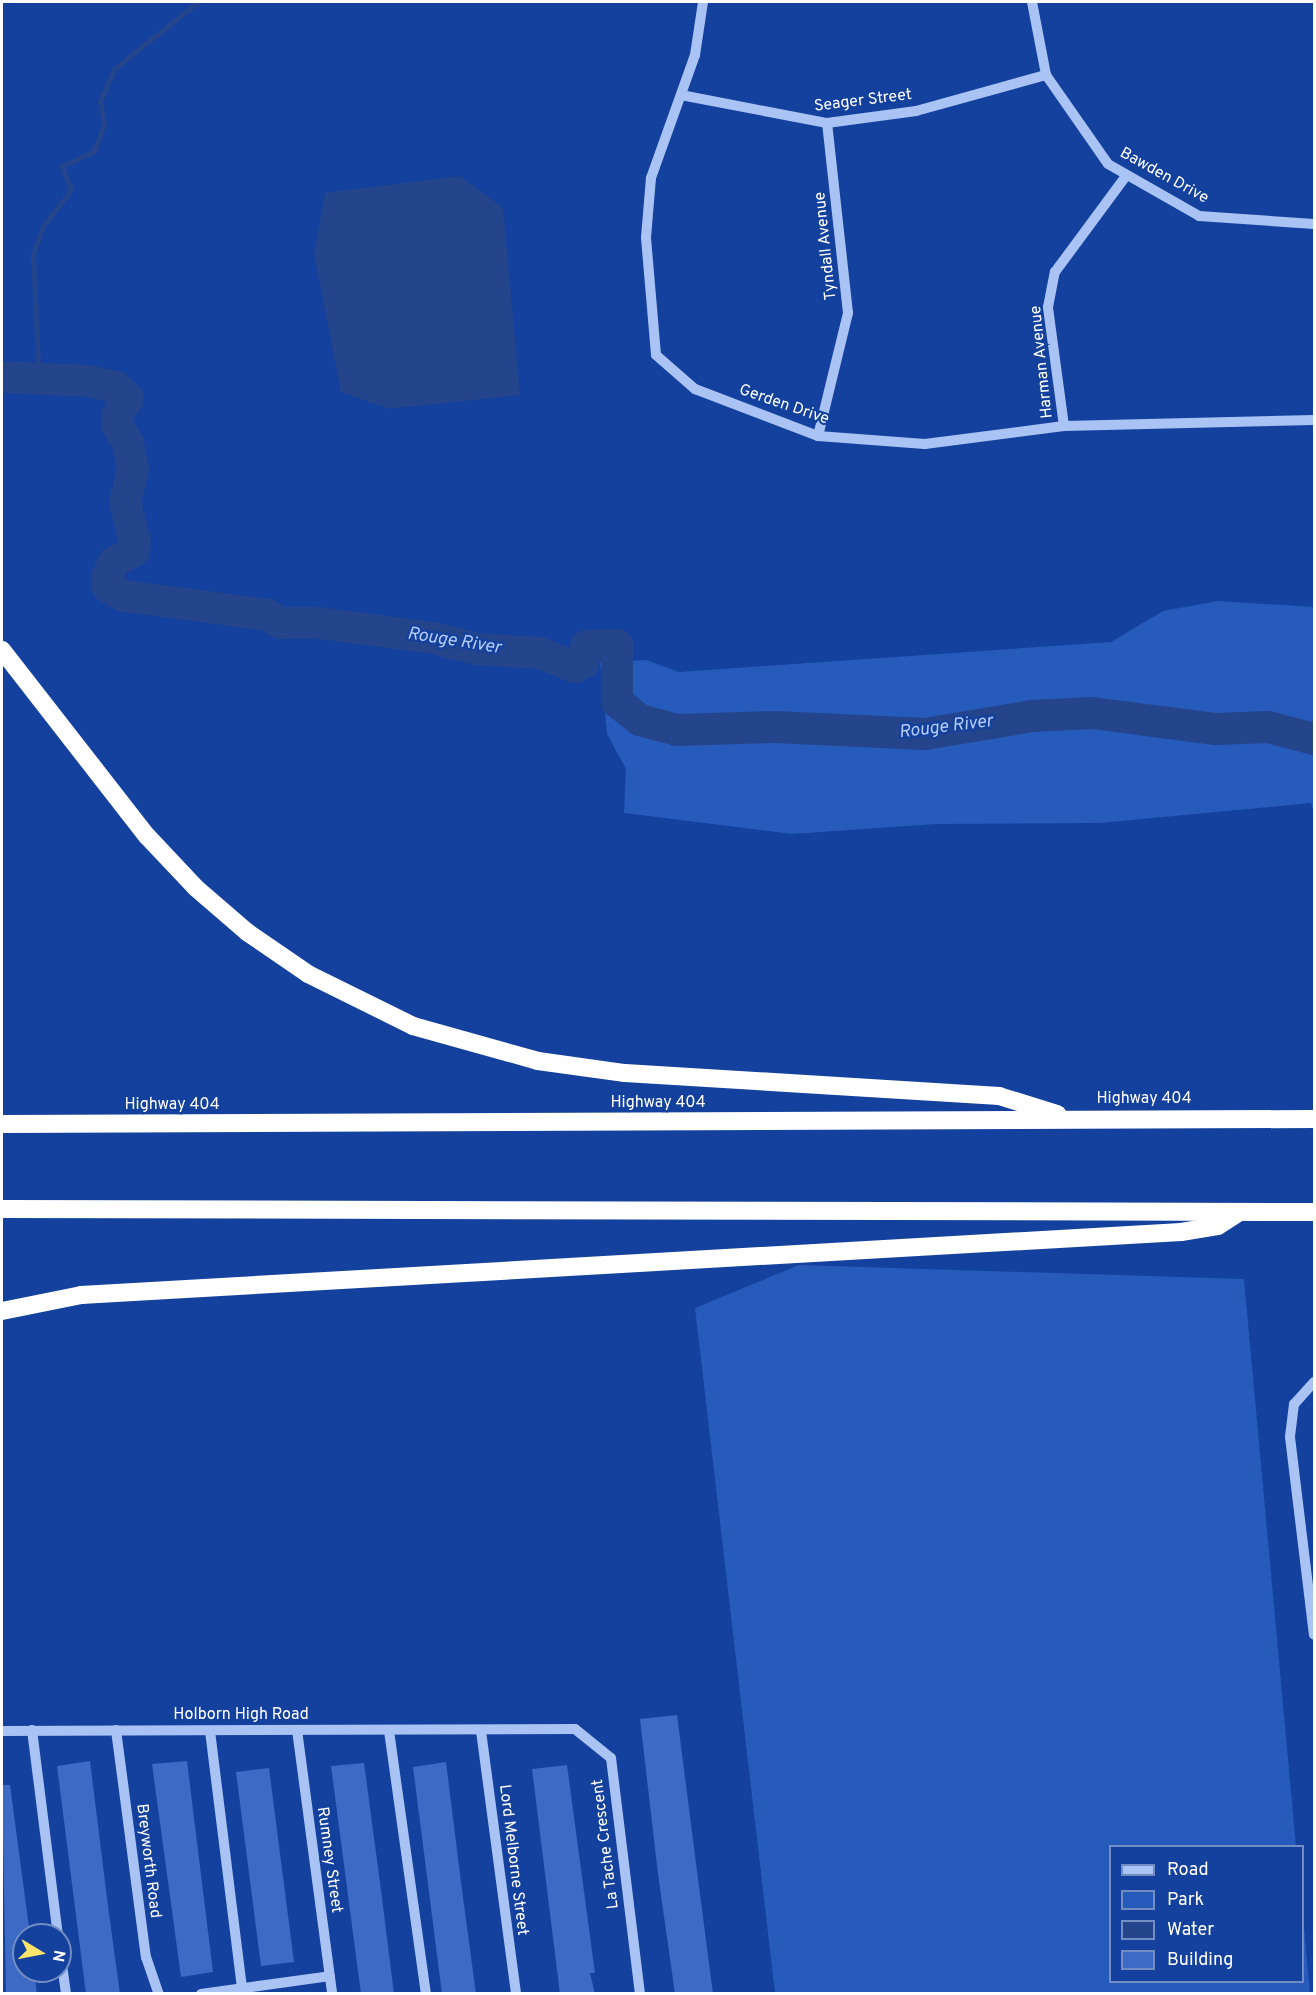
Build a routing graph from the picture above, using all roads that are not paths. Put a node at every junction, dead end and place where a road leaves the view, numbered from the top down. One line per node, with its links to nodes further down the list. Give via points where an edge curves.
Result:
1 (703, 2): 4 (street, Gerden Drive, via 695,55)
2 (1032, 2): 3 (street, Bawden Drive)
3 (1046, 75): 5 (street, Seager Street, via 915,111); 6 (street, Bawden Drive, via 1108,164)
4 (681, 95): 5 (street, Seager Street); 10 (street, Gerden Drive, via 651,178 646,238 656,355 695,389)
5 (827, 123): 10 (street, Tyndall Avenue, via 848,313)
6 (1126, 176): 7 (street, Bawden Drive, via 1199,216); 9 (street, Harman Avenue, via 1055,272 1048,307)
7 (1314, 224)
8 (1314, 420): 9 (street, Gerden Drive)
9 (1064, 426): 10 (street, Gerden Drive, via 925,444)
10 (818, 436)
11 (2, 650): 12 (highway, via 147,836 196,888 247,932 308,974 413,1026 494,1051 615,1072 999,1096)
12 (1070, 1118): 13 (highway, Highway 404); 14 (highway, Highway 404)
13 (1314, 1119)
14 (2, 1124)
15 (2, 1209): 17 (highway)
16 (1314, 1212): 17 (highway)
17 (1238, 1213): 18 (highway, via 1218,1226 1181,1232 81,1295)
18 (2, 1311)
19 (1314, 1382): 20 (street, via 1294,1404 1290,1437)
20 (1314, 1635)
21 (32, 1730): 22 (street, Holborn High Road); 24 (street, Holborn High Road); 28 (street)
22 (116, 1730): 25 (street, Holborn High Road); 31 (street, Breyworth Road, via 146,1957)
23 (297, 1730): 25 (street, Holborn High Road); 26 (street, Holborn High Road); 29 (street, Rumney Street)
24 (2, 1731)
25 (210, 1731): 30 (street)
26 (389, 1731): 27 (street, Holborn High Road); 34 (street)
27 (481, 1731): 35 (street, Lord Melborne Street); 36 (street, La Tache Crescent, via 575,1729 611,1758)
28 (56, 1923)
29 (330, 1976): 30 (street); 33 (street, Rumney Street)
30 (242, 1988): 32 (street)
31 (159, 1994)
32 (201, 1994)
33 (332, 1994)
34 (426, 1994)
35 (516, 1994)
36 (639, 1994)

